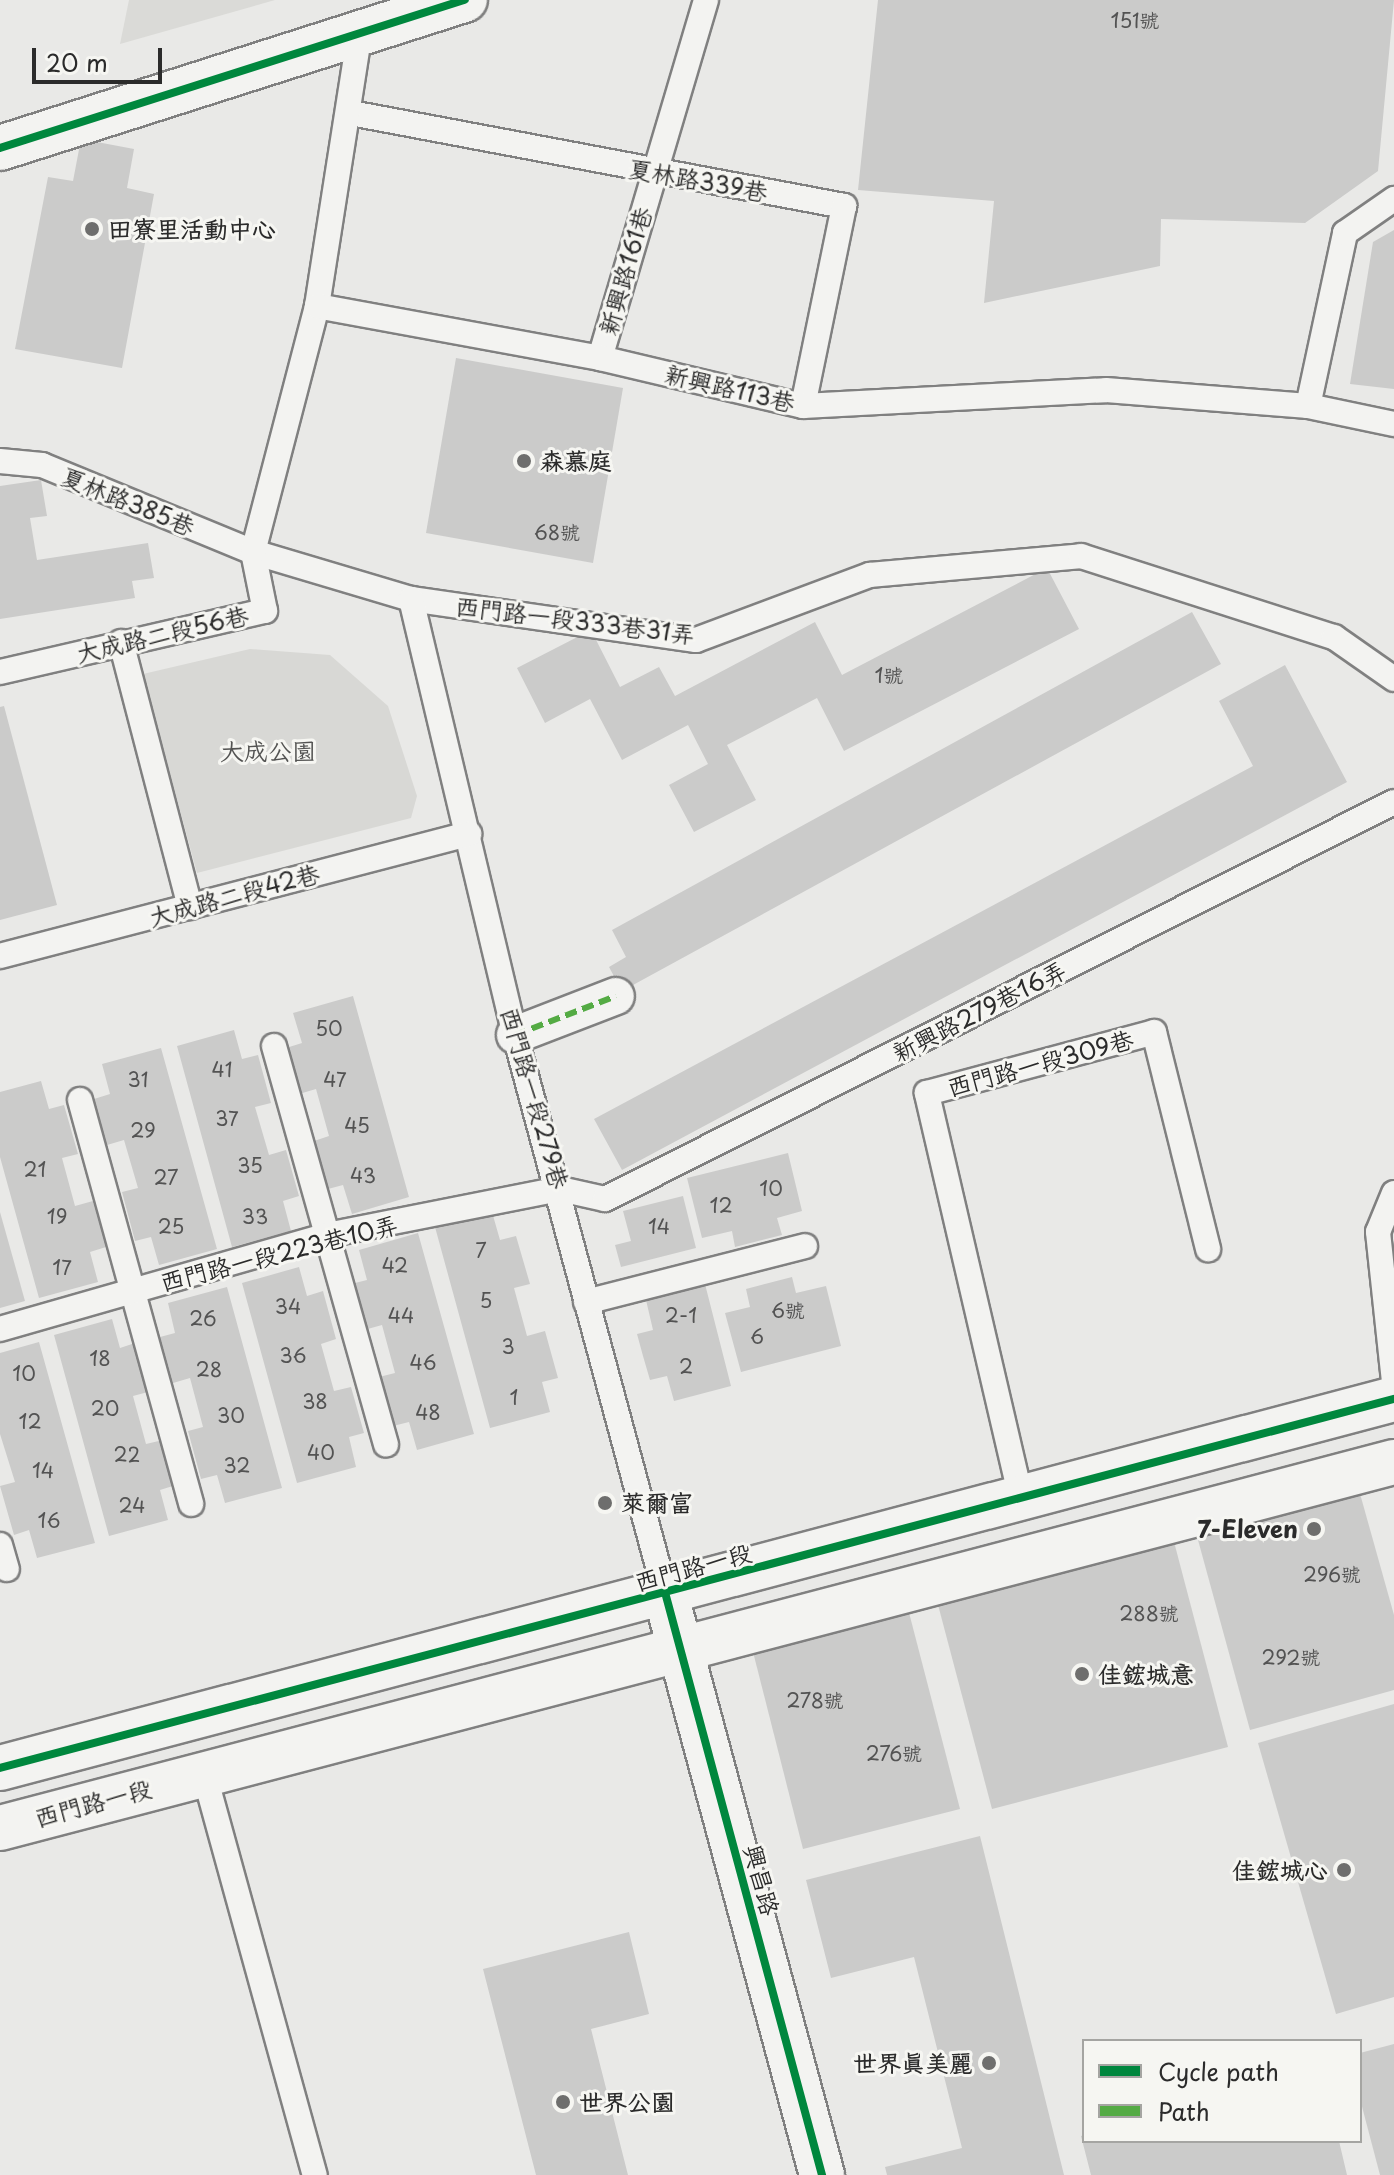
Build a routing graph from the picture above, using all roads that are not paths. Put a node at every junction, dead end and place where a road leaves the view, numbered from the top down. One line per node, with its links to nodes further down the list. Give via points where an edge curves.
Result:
1 (465, 0): 3 (street)
2 (706, 0): 6 (lane, 新興路161巷)
3 (360, 31): 4 (lane); 5 (street)
4 (351, 113): 6 (lane, 夏林路339巷); 8 (lane)
5 (0, 148)
6 (653, 172): 9 (lane, 新興路161巷); 10 (lane, 夏林路339巷, via 844,206)
7 (1394, 199): 11 (lane, via 1345,233)
8 (317, 306): 9 (lane, 新興路113巷); 14 (lane)
9 (600, 358): 10 (lane, 新興路113巷)
10 (803, 406): 11 (lane, 新興路113巷, via 1106,390)
11 (1308, 406): 12 (lane, 新興路113巷)
12 (1394, 424)
13 (0, 461): 14 (lane, 夏林路385巷, via 42,465)
14 (253, 552): 15 (lane, 西門路一段333巷31弄); 16 (lane, 大成路二段56巷, via 265,611)
15 (411, 599): 18 (lane, 西門路一段333巷31弄, via 696,640 870,575 1081,556 1334,637); 20 (lane, 西門路一段279巷)
16 (121, 642): 17 (lane, 大成路二段56巷); 21 (lane)
17 (0, 672)
18 (1394, 679)
19 (1394, 802): 27 (lane, 新興路279巷16弄, via 605,1199)
20 (469, 834): 21 (lane, 大成路二段42巷); 24 (lane, 西門路一段279巷)
21 (190, 907): 22 (lane, 大成路二段42巷)
22 (0, 956)
23 (616, 996): 24 (street)
24 (515, 1035): 27 (lane, 西門路一段279巷)
25 (274, 1046): 29 (lane)
26 (80, 1100): 32 (lane)
27 (560, 1189): 29 (lane, 西門路一段223巷10弄); 33 (lane, 西門路一段279巷)
28 (1394, 1193): 35 (lane, via 1378,1232)
29 (327, 1235): 32 (lane, 西門路一段223巷10弄); 37 (lane)
30 (805, 1246): 33 (lane)
31 (1208, 1249): 39 (lane, 西門路一段309巷, via 1154,1032 927,1093)
32 (133, 1291): 34 (lane, 西門路一段223巷10弄); 40 (lane)
33 (586, 1302): 43 (lane, 西門路一段279巷)
34 (0, 1329)
35 (1394, 1382)
36 (1394, 1399): 39 (street, 西門路一段)
37 (386, 1445)
38 (1394, 1462): 44 (street, 西門路一段)
39 (1021, 1498): 43 (street, 西門路一段)
40 (191, 1504)
41 (0, 1545): 42 (lane)
42 (7, 1569)
43 (666, 1596): 44 (street, 興昌路); 45 (street, 西門路一段)
44 (679, 1649): 46 (street, 西門路一段); 49 (street, 興昌路)
45 (0, 1768)
46 (204, 1773): 47 (street, 西門路一段); 48 (lane)
47 (0, 1828)
48 (315, 2175)
49 (822, 2175)

